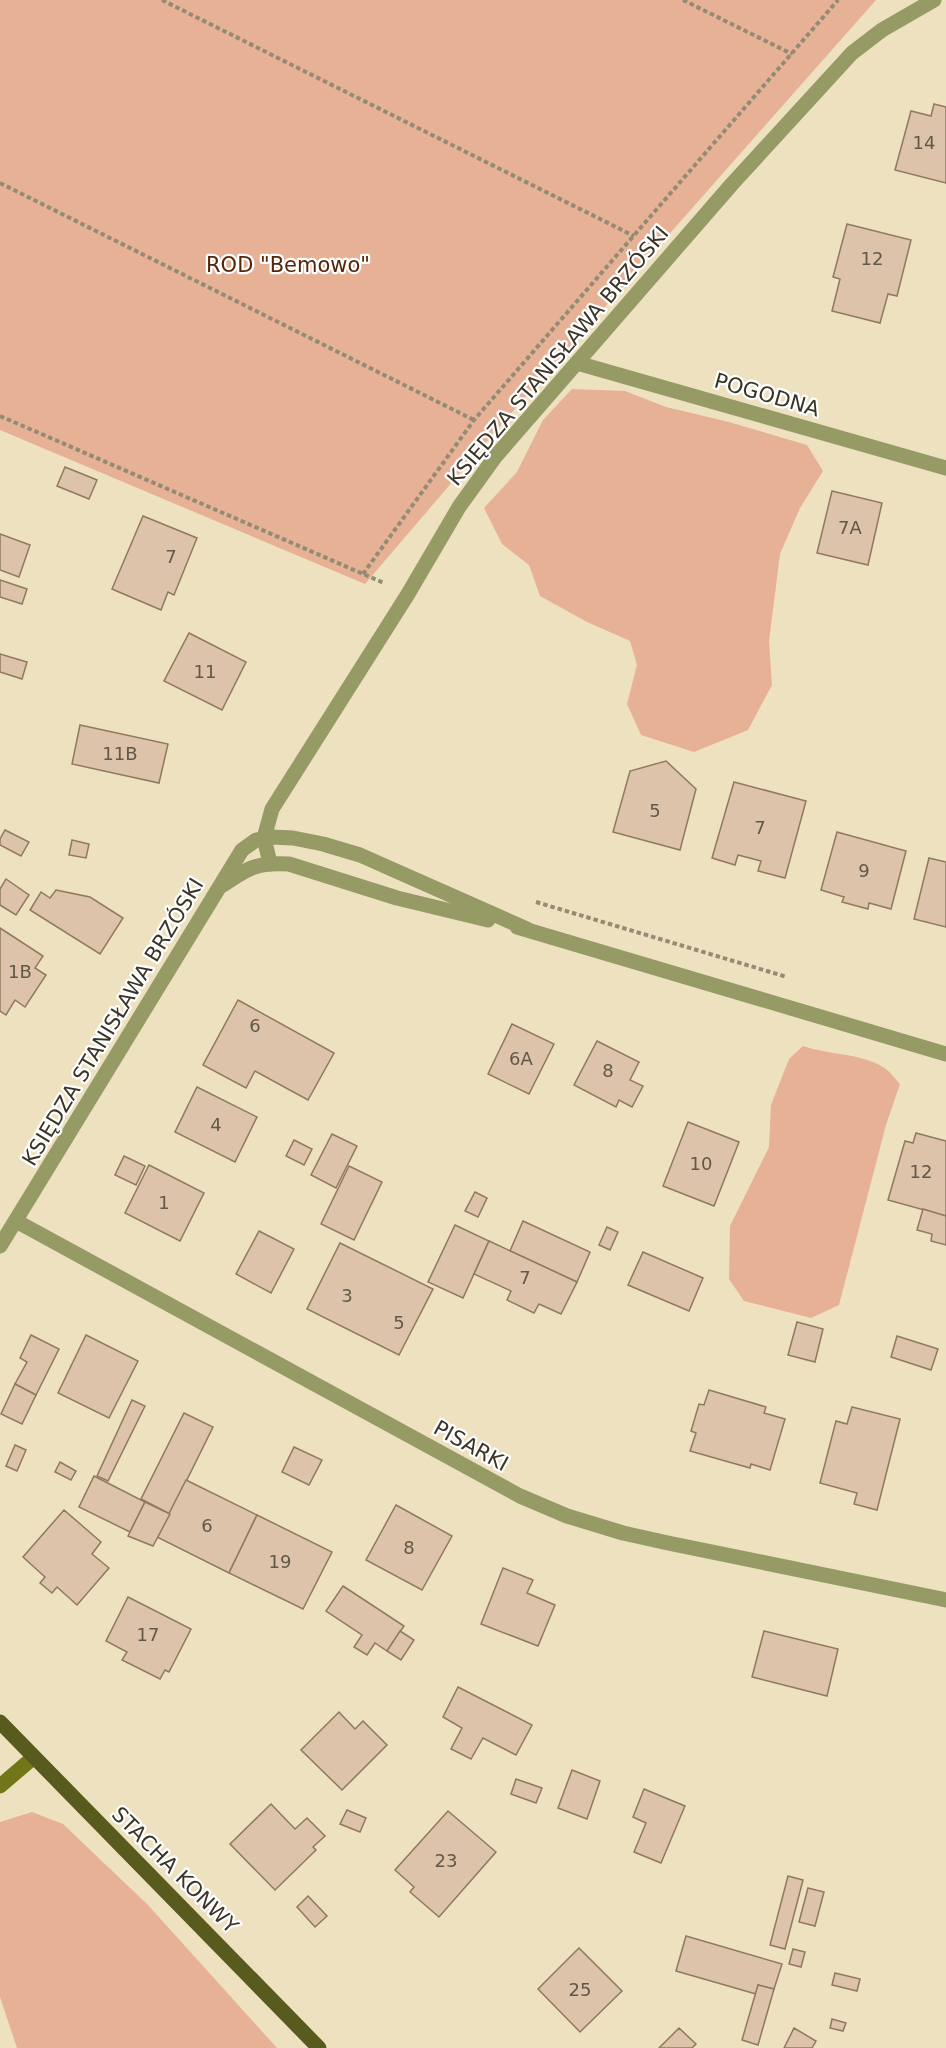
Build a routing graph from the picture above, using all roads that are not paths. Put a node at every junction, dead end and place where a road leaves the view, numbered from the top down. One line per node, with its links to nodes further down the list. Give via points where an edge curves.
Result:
1 (934, 0): 2 (street, KSIĘDZA STANISŁAWA BRZÓSKI, via 882,30 852,53)
2 (577, 363): 3 (street, POGODNA); 4 (street, KSIĘDZA STANISŁAWA BRZÓSKI, via 495,457 459,507 272,809)
3 (946, 468)
4 (264, 838): 5 (street, KSIĘDZA STANISŁAWA BRZÓSKI); 6 (street, KSIĘDZA STANISŁAWA BRZÓSKI, via 242,850); 7 (street, via 293,838 360,855)
5 (270, 863): 6 (street, via 253,866); 7 (street, via 289,864 397,898)
6 (220, 887): 9 (street, KSIĘDZA STANISŁAWA BRZÓSKI)
7 (527, 929): 8 (street)
8 (946, 1054)
9 (16, 1221): 10 (street, KSIĘDZA STANISŁAWA BRZÓSKI); 11 (street, PISARKI, via 520,1496 567,1516 657,1541)
10 (0, 1246)
11 (946, 1600)
12 (0, 1722): 13 (main road, STACHA KONWY)
13 (33, 1756): 14 (street); 15 (main road, STACHA KONWY)
14 (0, 1786)
15 (319, 2048)

